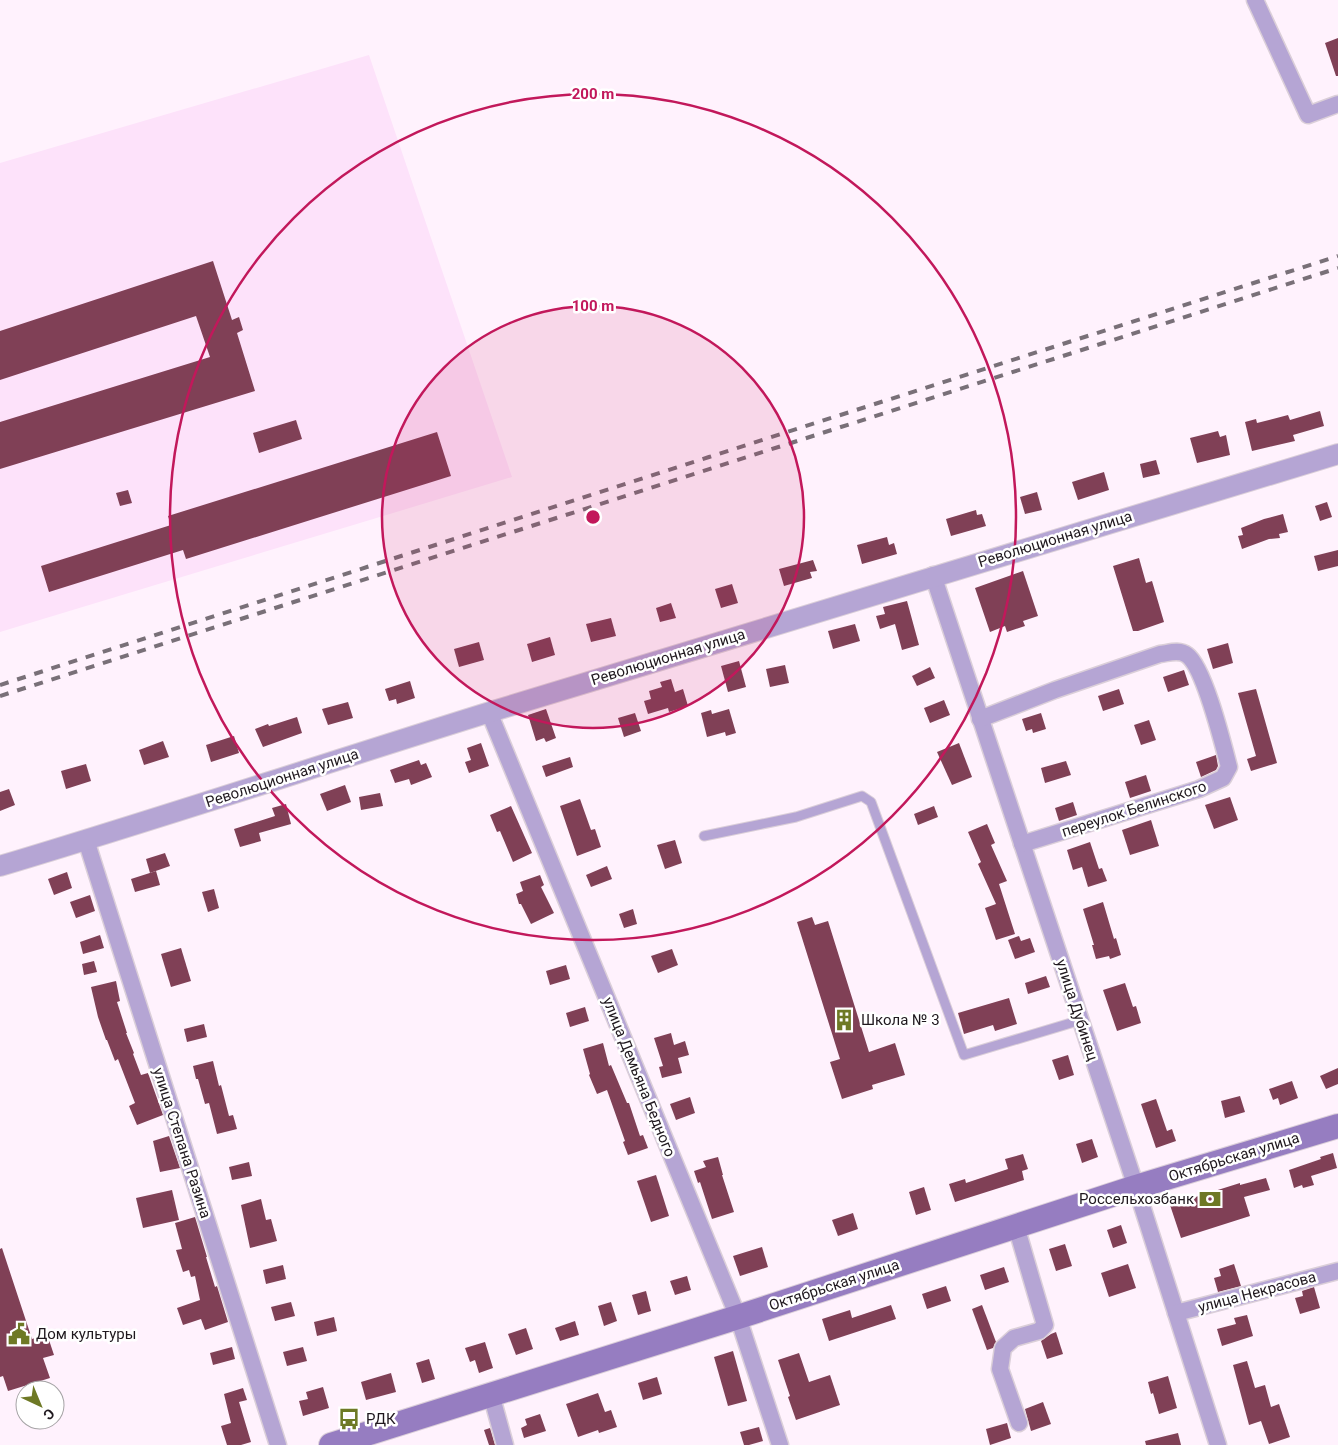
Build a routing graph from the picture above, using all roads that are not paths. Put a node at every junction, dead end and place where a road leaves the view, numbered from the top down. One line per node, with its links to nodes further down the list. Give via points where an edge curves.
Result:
1 (1255, 0): 2 (street, via 1308,115)
2 (1338, 104)
3 (1338, 454): 4 (street, Революционная улица)
4 (933, 575): 5 (street, Революционная улица); 6 (street, улица Дубинец)
5 (489, 712): 8 (street, Революционная улица); 17 (street, улица Демьяна Бедного)
6 (980, 719): 9 (street, улица Дубинец); 9 (street, переулок Белинского, via 1160,654 1178,651 1187,655 1198,668 1210,702 1229,767 1223,778 1199,789)
7 (704, 836): 11 (lane, via 796,818 862,796 871,802 964,1054)
8 (86, 840): 10 (street, Революционная улица); 20 (street, улица Степана Разина)
9 (1022, 844): 11 (street, улица Дубинец)
10 (0, 866)
11 (1081, 1020): 13 (street, улица Дубинец)
12 (1338, 1126): 13 (main road, Октябрьская улица)
13 (1136, 1187): 14 (main road, Октябрьская улица); 16 (street, улица Дубинец)
14 (1016, 1226): 17 (main road, Октябрьская улица); 19 (street, via 1044,1324 1039,1331 1014,1338 1002,1348 1000,1369)
15 (1338, 1271): 16 (street, улица Некрасова)
16 (1176, 1313): 24 (street, улица Дубинец)
17 (738, 1317): 18 (main road, Октябрьская улица); 23 (street, улица Демьяна Бедного)
18 (491, 1394): 21 (main road, Октябрьская улица); 22 (street)
19 (1019, 1423)
20 (278, 1445)
21 (331, 1445)
22 (505, 1445)
23 (780, 1445)
24 (1218, 1445)

